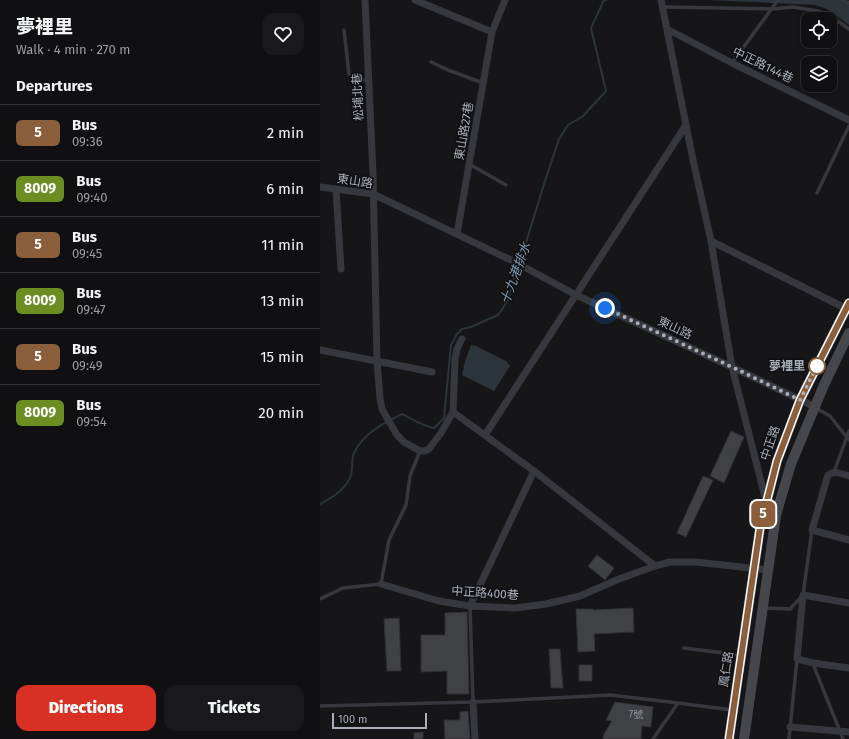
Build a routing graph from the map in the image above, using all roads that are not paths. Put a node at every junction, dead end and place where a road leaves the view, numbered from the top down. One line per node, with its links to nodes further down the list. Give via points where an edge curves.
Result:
1 (365, 0): 15 (street, 松埔北巷)
2 (415, 0): 12 (street)
3 (505, 0): 12 (street, 東山路27巷)
4 (778, 0): 8 (lane)
5 (842, 0): 7 (lane)
6 (662, 3): 8 (lane); 9 (street)
7 (849, 3)
8 (773, 7): 10 (lane, via 818,11); 14 (lane)
9 (667, 29): 14 (street, 中正路144巷); 18 (street)
10 (849, 29)
11 (344, 30): 15 (lane, via 349,74)
12 (492, 32): 16 (street, 東山路27巷)
13 (431, 62): 16 (lane)
14 (732, 63): 17 (street, 中正路144巷)
15 (369, 82): 25 (street, 松埔北巷)
16 (483, 83): 20 (street, 東山路27巷)
17 (849, 120)
18 (686, 125): 27 (street); 29 (street)
19 (849, 126): 24 (lane)
20 (469, 164): 21 (lane); 26 (street, 東山路27巷)
21 (506, 185)
22 (320, 187): 23 (street, 東山路)
23 (336, 189): 25 (street, 東山路); 28 (street)
24 (817, 193)
25 (373, 194): 26 (street, 東山路); 34 (street, 松埔北巷)
26 (457, 234): 29 (street, 東山路)
27 (711, 241): 30 (street); 35 (street)
28 (341, 269)
29 (576, 295): 35 (street, 東山路); 41 (street)
30 (848, 307): 37 (main road, 中正路)
31 (849, 332): 38 (main road)
32 (462, 339): 39 (street, via 455,360)
33 (320, 350): 34 (street)
34 (377, 361): 36 (street); 43 (street, 松埔北巷, via 382,409 396,435)
35 (732, 367): 37 (street, 東山路); 47 (street)
36 (432, 372)
37 (800, 400): 38 (street, 東山路); 47 (main road, 中正路, via 777,461)
38 (815, 407): 42 (lane, via 830,416); 52 (main road, via 791,464 776,515)
39 (453, 412): 41 (street); 43 (street, via 429,449)
40 (849, 431): 42 (lane)
41 (485, 435): 44 (street)
42 (848, 439): 45 (lane)
43 (420, 451): 53 (lane, via 410,476 406,506 389,540)
44 (534, 471): 50 (street); 58 (street)
45 (834, 472): 46 (street); 48 (street, via 828,476)
46 (849, 476)
47 (766, 502): 51 (main road, 中正路)
48 (812, 530): 49 (street); 54 (lane)
49 (849, 540)
50 (655, 566): 51 (street, 中正路400巷, via 670,562 695,562); 58 (street, 中正路400巷, via 580,596 546,604 515,608)
51 (754, 569): 52 (street, 中正路400巷); 56 (main road, 中正路)
52 (769, 570): 59 (main road)
53 (381, 584): 55 (lane, via 343,588); 58 (street, 中正路400巷)
54 (803, 595): 57 (street); 59 (lane, via 790,609); 62 (street)
55 (320, 599)
56 (749, 603): 61 (main road, 鳳仁路)
57 (849, 603)
58 (470, 606): 65 (lane)
59 (763, 608): 75 (main road)
60 (684, 648): 61 (lane)
61 (741, 655): 68 (main road, 鳳仁路)
62 (797, 659): 63 (street); 69 (lane)
63 (813, 663): 64 (street); 70 (lane)
64 (849, 668)
65 (473, 702): 66 (lane, via 611,695); 67 (lane); 72 (street)
66 (678, 703): 68 (lane); 73 (lane)
67 (320, 706)
68 (733, 710): 74 (main road, 鳳仁路)
69 (790, 727): 70 (street); 76 (lane)
70 (839, 730): 71 (street); 77 (lane)
71 (849, 732)
72 (475, 739)
73 (653, 739)
74 (729, 739)
75 (744, 739)
76 (789, 739)
77 (843, 739)

